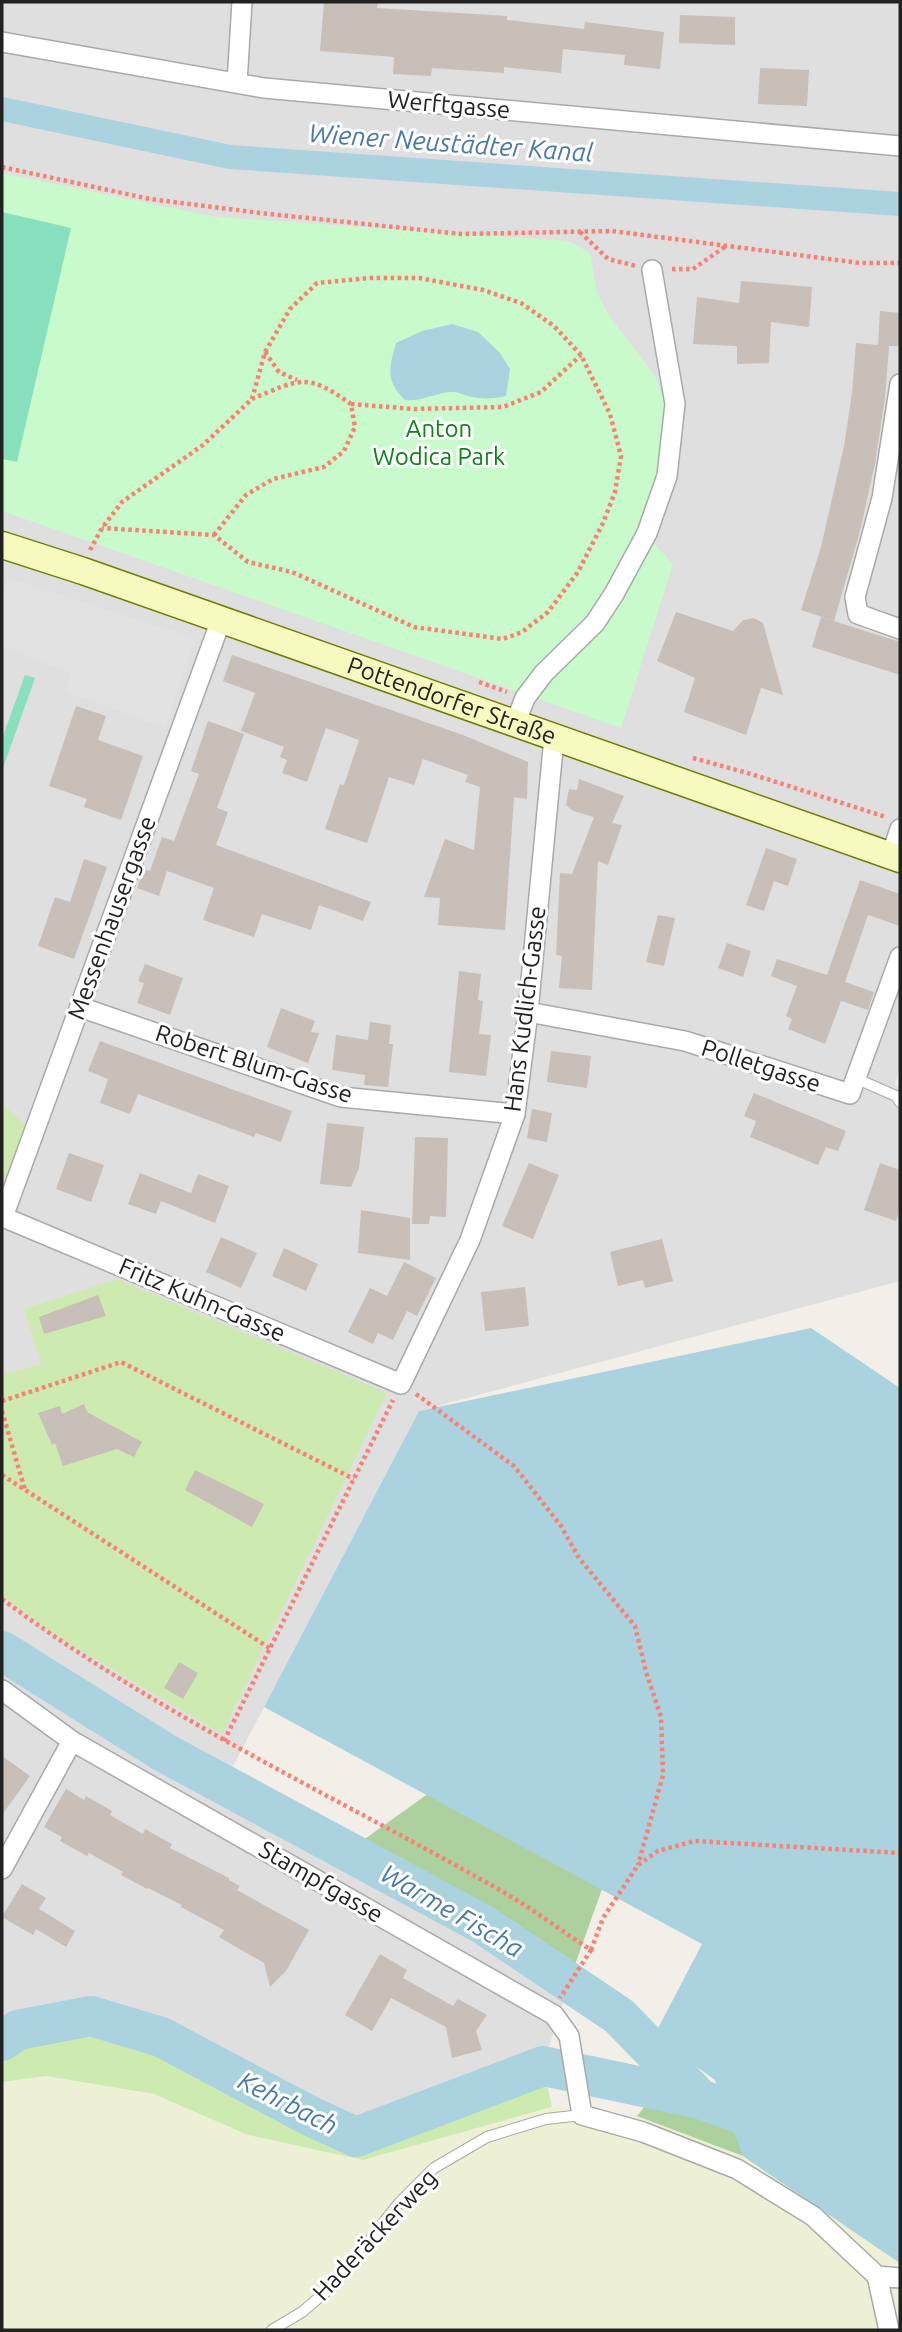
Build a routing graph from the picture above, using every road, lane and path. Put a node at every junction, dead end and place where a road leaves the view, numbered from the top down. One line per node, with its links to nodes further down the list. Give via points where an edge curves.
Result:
1 (242, 2): 3 (street)
2 (2, 41): 3 (street, Werftgasse)
3 (237, 83): 4 (street, Werftgasse)
4 (900, 146)
5 (2, 167): 6 (path, via 150,200 447,233 612,231 860,263)
6 (900, 263)
7 (652, 270): 23 (street, via 675,404 667,476 647,533 614,594 594,623)
8 (264, 352): 9 (path, via 290,309 317,283 419,278 483,290 521,303 554,326); 10 (path, via 279,372); 12 (path)
9 (581, 355): 13 (path, via 541,391 503,407 414,409); 15 (path, via 610,414 621,456 615,492 578,572 548,612 522,632 503,639 414,627 292,572 247,562)
10 (298, 380): 12 (path); 13 (path, via 328,387)
11 (900, 384): 21 (street, via 882,498 855,597 858,614)
12 (252, 399): 14 (path, via 203,445 122,502)
13 (351, 404): 15 (path, via 355,427 344,451 324,467 273,479 246,495)
14 (102, 528): 15 (path); 19 (path)
15 (214, 535)
16 (78, 544): 19 (path)
17 (2, 545): 19 (main road, Pottendorfer Straße)
18 (103, 553): 19 (path)
19 (87, 560): 20 (main road, Pottendorfer Straße)
20 (221, 620): 24 (main road, Pottendorfer Straße); 30 (street, Messenhausergasse)
21 (900, 629)
22 (473, 680): 23 (path)
23 (525, 698): 24 (street)
24 (515, 724): 25 (main road, Pottendorfer Straße)
25 (554, 738): 28 (main road, Pottendorfer Straße); 31 (street, Hans Kudlich-Gasse)
26 (687, 756): 27 (path)
27 (897, 825): 28 (street)
28 (895, 858)
29 (900, 957): 32 (street, Polletgasse)
30 (79, 1007): 34 (street, Robert Blum-Gasse, via 341,1097); 35 (street, Messenhausergasse)
31 (528, 1012): 32 (street, Polletgasse, via 685,1041 850,1094); 34 (street, Hans Kudlich-Gasse)
32 (855, 1078): 33 (lane)
33 (900, 1102)
34 (515, 1114): 36 (street, Hans Kudlich-Gasse, via 470,1240)
35 (3, 1217): 36 (street, Fritz Kuhn-Gasse)
36 (401, 1384): 40 (path); 48 (path, via 514,1466 561,1526 579,1558 635,1626 661,1717 663,1775)
37 (2, 1401): 40 (path, via 121,1362)
38 (2, 1411): 41 (path)
39 (2, 1475): 41 (path)
40 (354, 1479): 43 (path)
41 (25, 1491): 43 (path)
42 (2, 1599): 46 (path, via 56,1640)
43 (271, 1649): 46 (path)
44 (2, 1690): 45 (street, Stampfgasse)
45 (72, 1741): 49 (street); 52 (street, Stampfgasse, via 554,2015 569,2036)
46 (224, 1741): 50 (path, via 499,1890)
47 (900, 1853): 48 (path, via 695,1841 658,1851)
48 (638, 1865): 50 (path, via 603,1918)
49 (2, 1869)
50 (591, 1950): 51 (path)
51 (562, 1993)
52 (582, 2115): 53 (street, Haderäckerweg, via 643,2132 737,2169 813,2216); 55 (lane, Haderäckerweg, via 546,2119 487,2137 434,2168 399,2203 335,2284)
53 (877, 2276): 54 (street); 56 (street)
54 (900, 2278)
55 (272, 2330)
56 (889, 2330)

